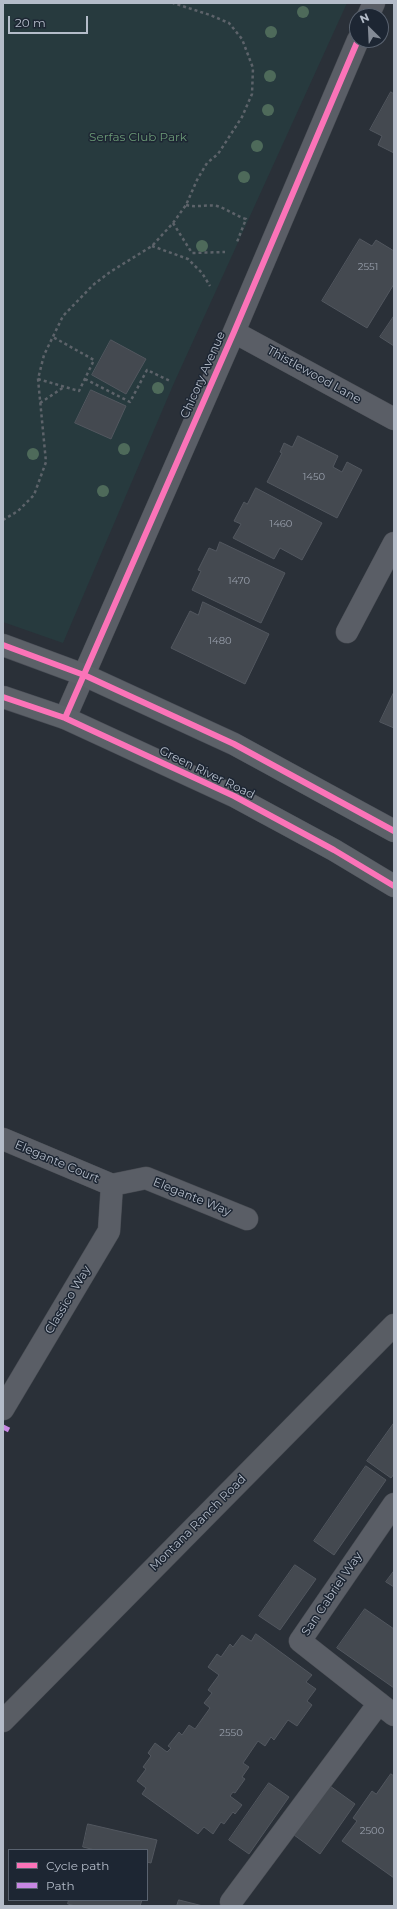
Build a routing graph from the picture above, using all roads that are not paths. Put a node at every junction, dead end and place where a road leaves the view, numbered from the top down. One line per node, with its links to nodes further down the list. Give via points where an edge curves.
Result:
1 (355, 48): 2 (street, Chicory Avenue)
2 (234, 332): 3 (street, Thistlewood Lane); 7 (street, Chicory Avenue)
3 (394, 419)
4 (394, 543): 5 (street)
5 (347, 632)
6 (3, 645): 7 (main road)
7 (84, 675): 9 (street, Chicory Avenue); 10 (main road, via 234,744)
8 (3, 697): 9 (main road, Green River Road)
9 (65, 718): 11 (main road, Green River Road, via 234,796)
10 (394, 831)
11 (394, 886)
12 (3, 1139): 13 (street, Elegante Court)
13 (112, 1185): 14 (street, Elegante Way, via 146,1178); 16 (street, Classico Way, via 109,1230)
14 (247, 1219)
15 (394, 1325): 19 (street, Montana Ranch Road)
16 (3, 1409)
17 (394, 1504): 18 (street, San Gabriel Way, via 300,1641)
18 (387, 1709): 20 (street, San Gabriel Way)
19 (3, 1721)
20 (231, 1902)

